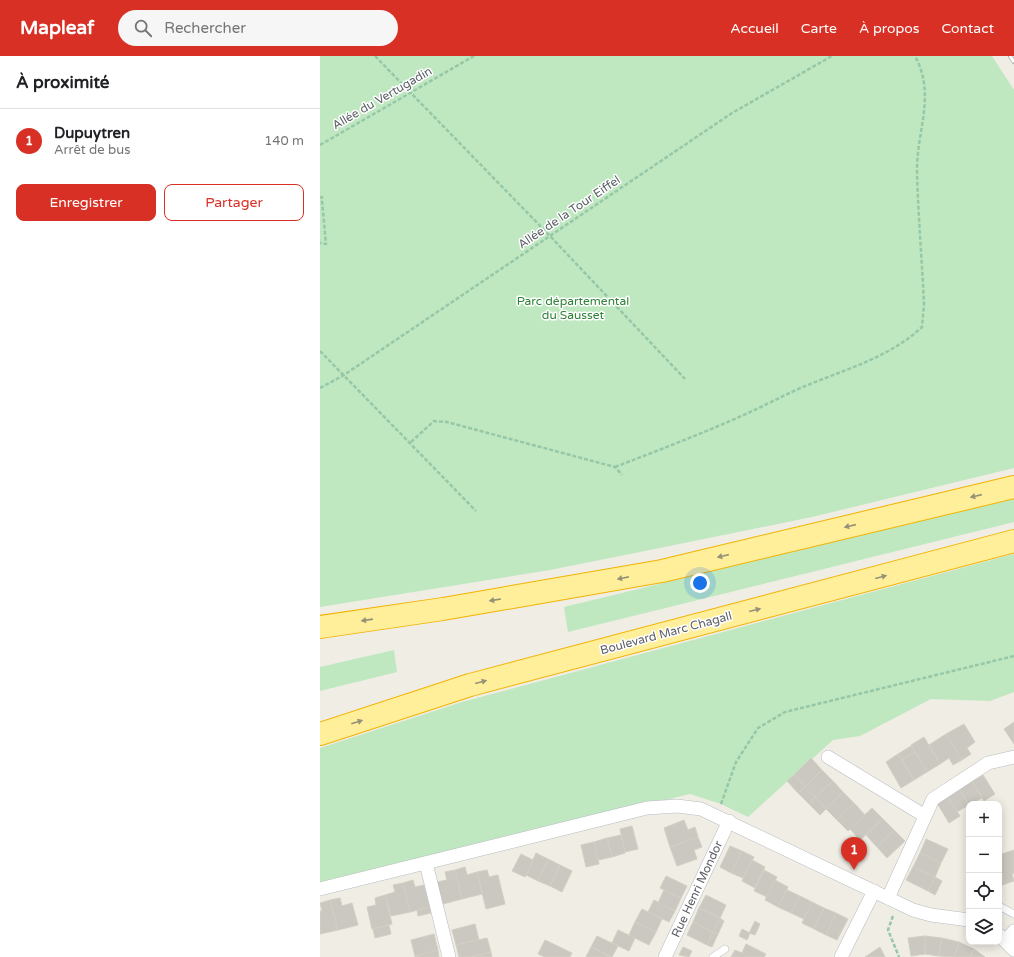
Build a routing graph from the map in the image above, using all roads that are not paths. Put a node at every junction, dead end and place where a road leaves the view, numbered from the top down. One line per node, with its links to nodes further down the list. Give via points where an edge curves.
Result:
1 (1014, 487): 3 (highway, one-way to 3, via 662,571 444,609)
2 (1014, 541): 4 (highway, Boulevard Marc Chagall, one-way to 2, via 470,685)
3 (320, 627)
4 (320, 734)
5 (828, 757): 7 (street)
6 (1014, 757): 7 (street, via 988,763 942,792 933,799)
7 (925, 816): 12 (street)
8 (729, 822): 9 (street, via 701,809 677,806 647,808); 11 (street); 18 (street, Rue Henri Mondor)
9 (426, 863): 10 (street); 17 (street)
10 (320, 889)
11 (874, 891): 12 (street); 20 (street)
12 (888, 898): 15 (street, via 931,915)
13 (1002, 908): 14 (lane)
14 (1014, 914)
15 (966, 920)
16 (725, 949): 19 (lane)
17 (449, 957)
18 (665, 957)
19 (713, 957)
20 (841, 957)

